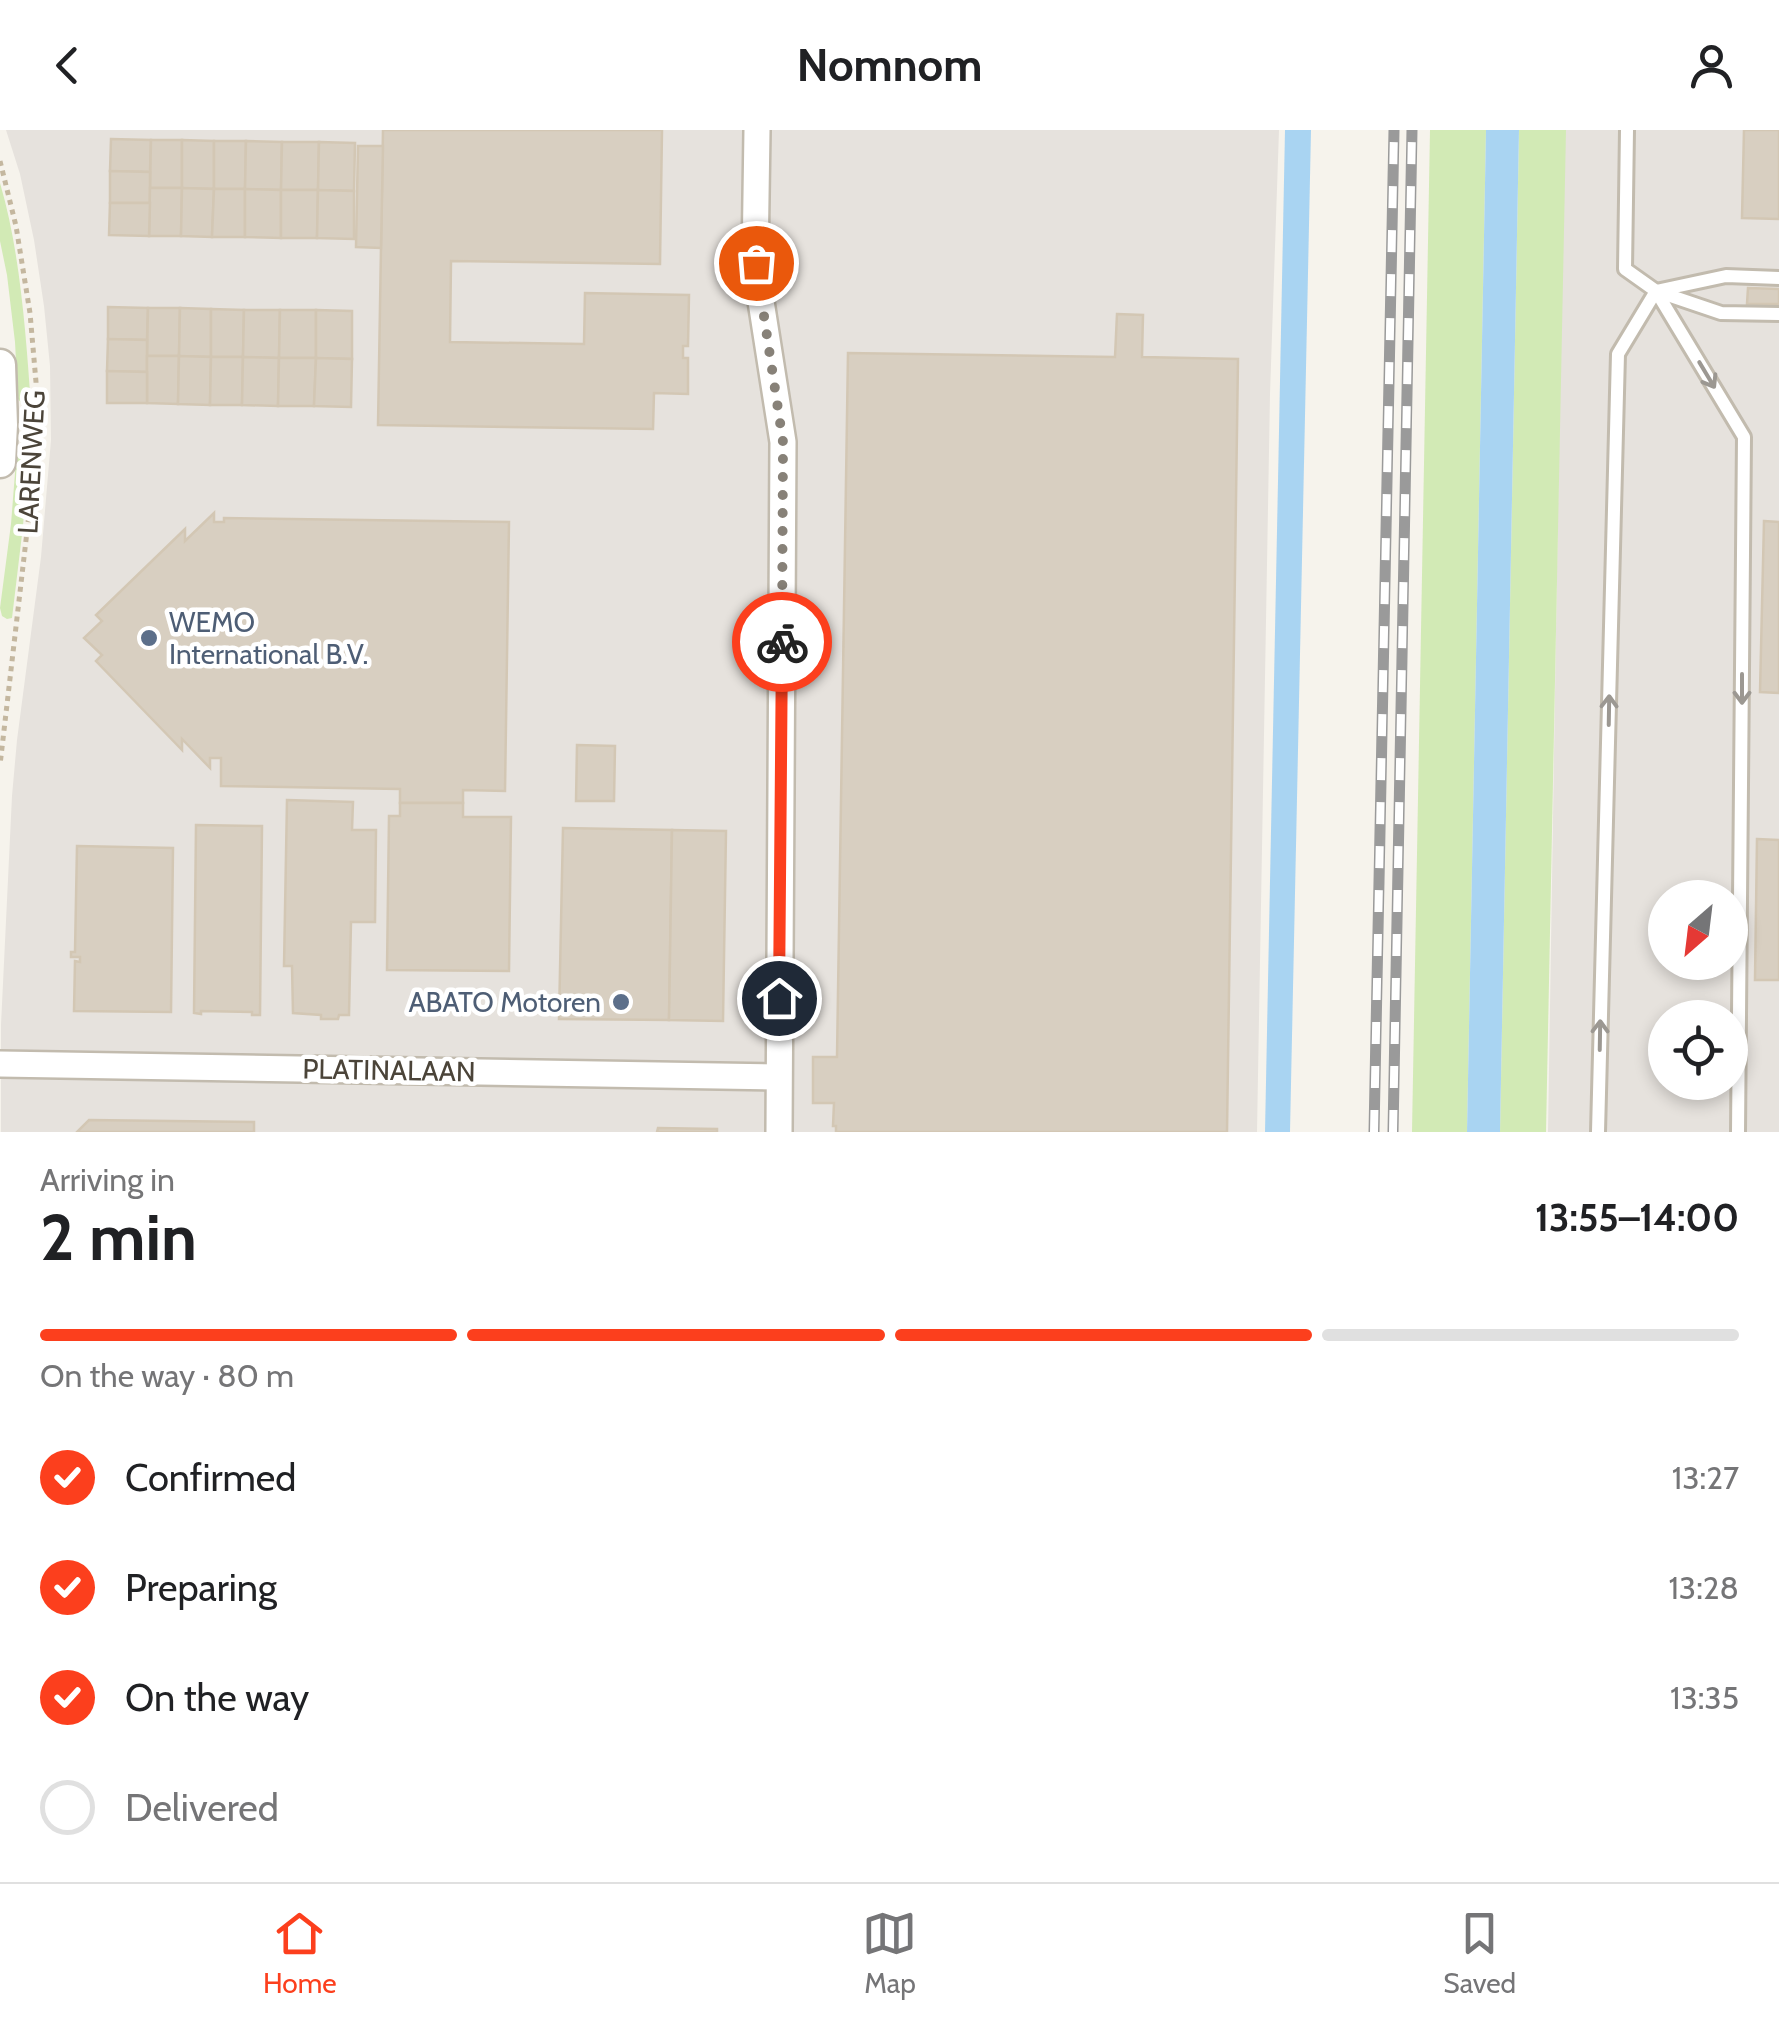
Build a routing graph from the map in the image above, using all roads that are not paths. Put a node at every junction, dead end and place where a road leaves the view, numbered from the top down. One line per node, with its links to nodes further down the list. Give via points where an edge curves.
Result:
1 (757, 130): 9 (street, via 756,263 783,442)
2 (1626, 130): 4 (lane, via 1625,269)
3 (1779, 278): 4 (lane, via 1726,276)
4 (1656, 291): 5 (lane, via 1721,313); 11 (lane, one-way to 4, via 1618,354); 12 (lane, one-way to 12, via 1744,437)
5 (1779, 314)
6 (0, 364): 7 (street, LARENWEG)
7 (0, 462)
8 (0, 1064): 9 (street, PLATINALAAN)
9 (778, 1077): 10 (street)
10 (779, 1132)
11 (1598, 1132)
12 (1738, 1132)

